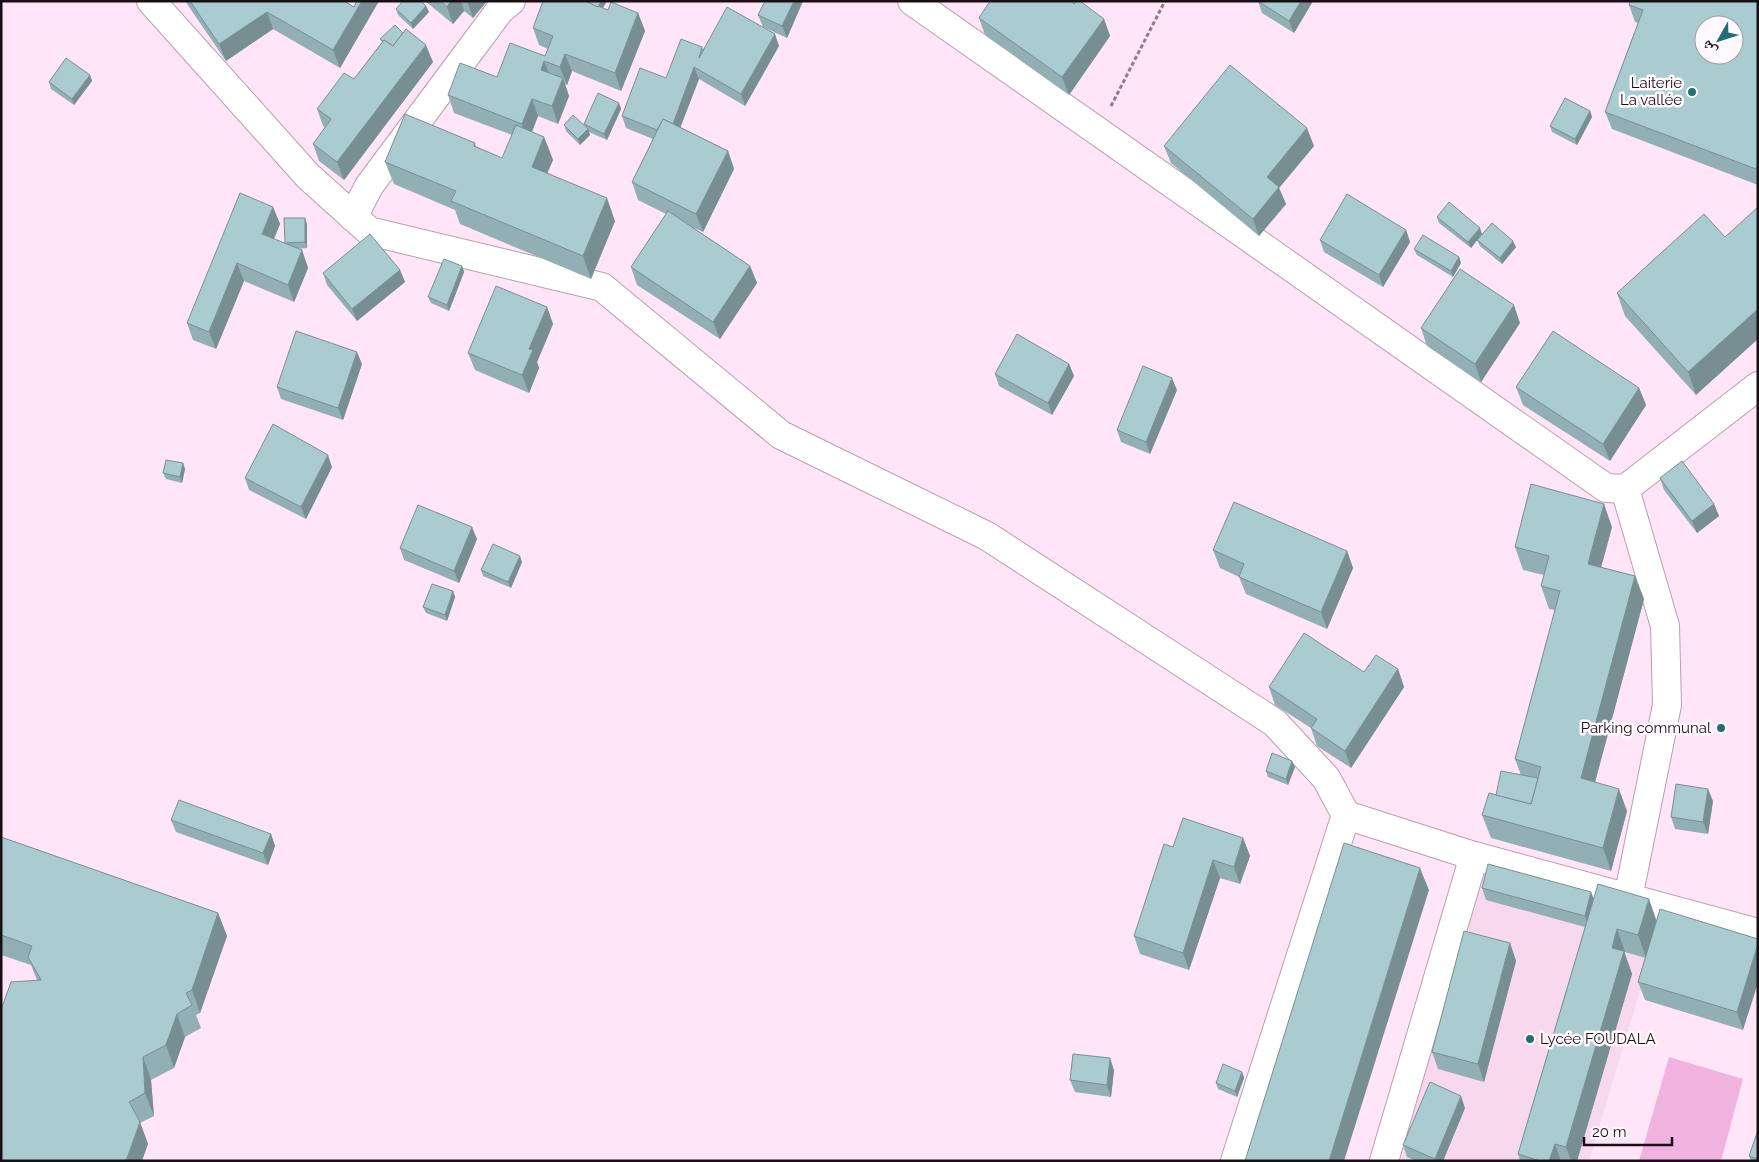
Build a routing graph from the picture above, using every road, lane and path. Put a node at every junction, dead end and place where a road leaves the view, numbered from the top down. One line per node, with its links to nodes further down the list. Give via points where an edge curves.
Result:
1 (151, 1): 6 (street, via 308,176)
2 (511, 1): 6 (street, via 500,10 369,186)
3 (912, 1): 5 (street)
4 (1165, 1): 5 (path)
5 (1098, 131): 8 (street, via 1606,488)
6 (353, 217): 9 (street, via 369,231 602,286 781,435 987,536 1275,723 1326,778)
7 (1758, 386): 8 (street)
8 (1625, 489): 11 (street, via 1665,626 1667,705)
9 (1346, 815): 10 (street); 13 (street)
10 (1474, 856): 11 (street); 14 (street)
11 (1628, 898): 12 (street)
12 (1758, 933)
13 (1235, 1161)
14 (1384, 1161)

